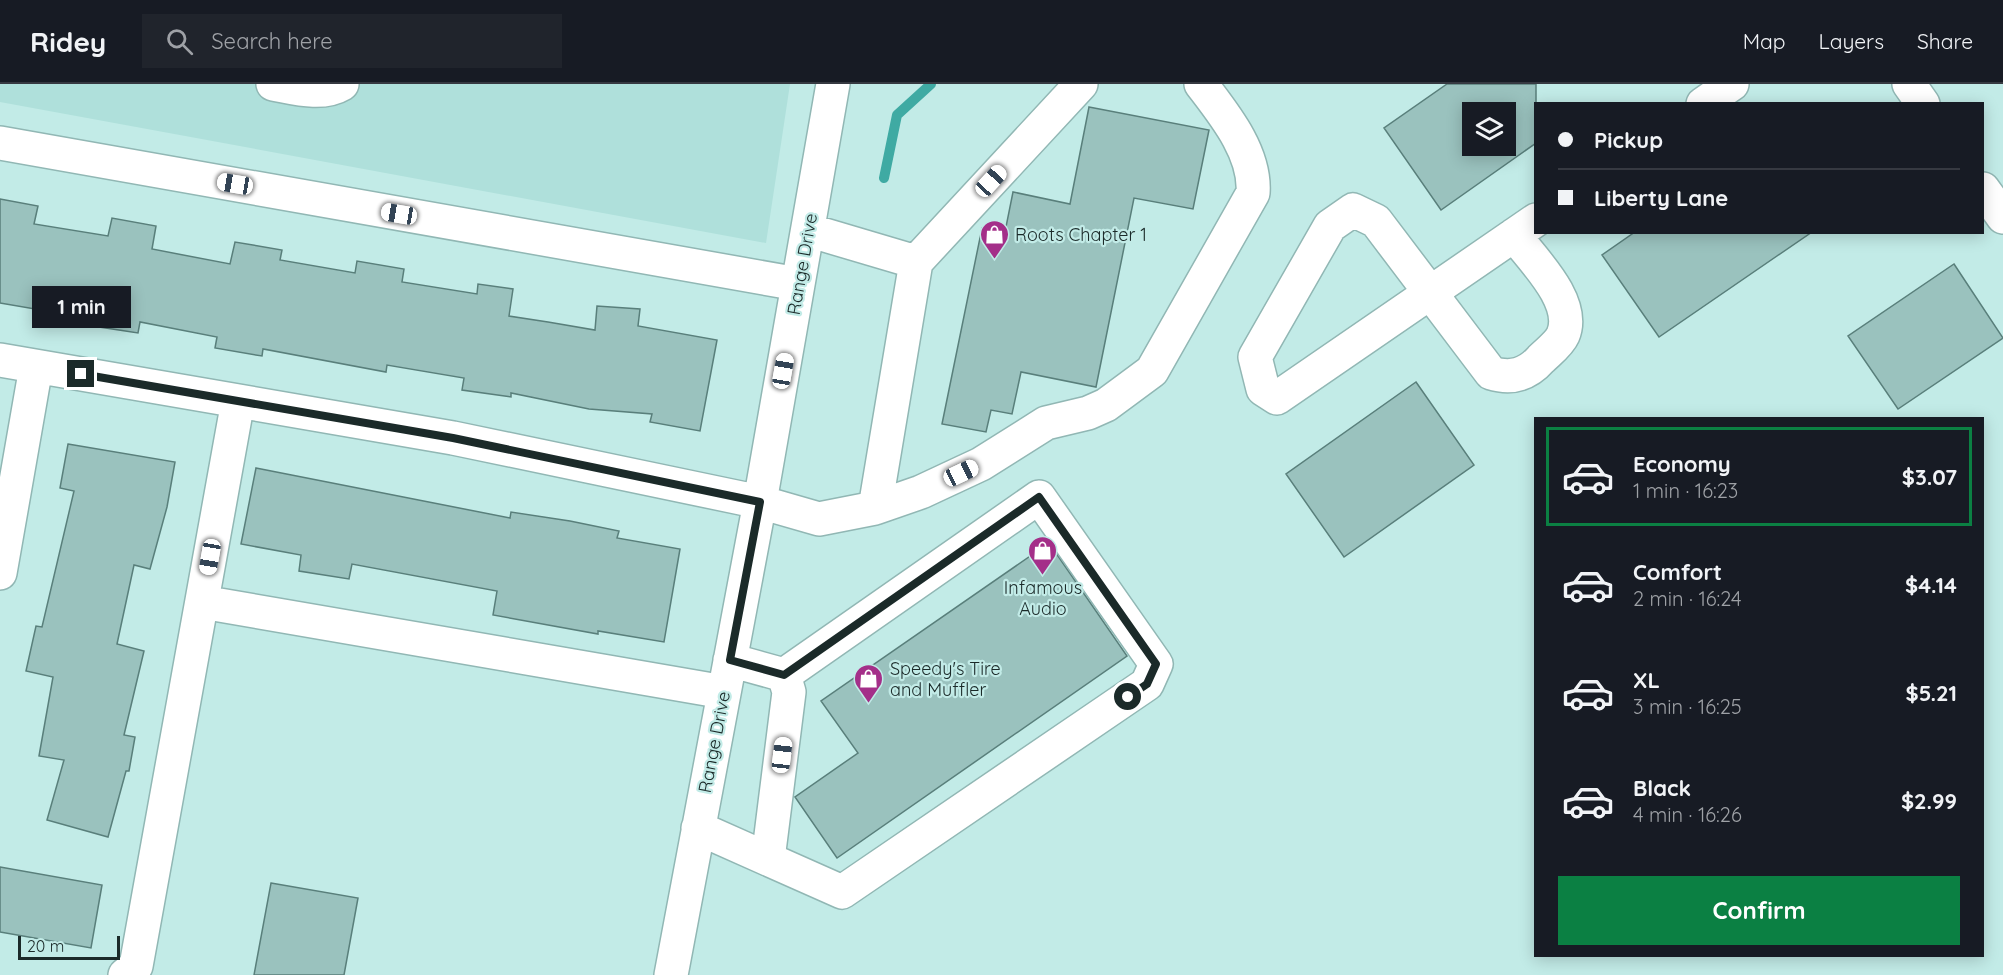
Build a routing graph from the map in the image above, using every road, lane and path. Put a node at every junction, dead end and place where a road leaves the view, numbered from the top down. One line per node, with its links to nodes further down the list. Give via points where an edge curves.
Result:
1 (273, 84): 2 (street, via 303,90 334,89)
2 (342, 84)
3 (833, 84): 12 (street, Range Drive)
4 (1081, 84): 13 (street)
5 (1201, 84): 20 (street, via 1226,115 1243,148 1254,178 1253,193 1152,371 1106,405 1046,423 981,464)
6 (1909, 84): 7 (street)
7 (1922, 102)
8 (0, 143): 14 (street)
9 (1984, 190): 10 (street)
10 (2003, 217)
11 (1525, 227): 15 (street); 15 (street, via 1563,302 1567,320 1563,337 1538,363 1518,376 1491,373)
12 (808, 230): 13 (street); 14 (street, Range Drive)
13 (916, 262): 20 (street)
14 (798, 285): 19 (street, Range Drive)
15 (1429, 294): 15 (street, via 1277,398 1263,389 1255,357 1330,226 1353,210 1376,221)
16 (0, 360): 17 (street)
17 (36, 367): 18 (street); 21 (street)
18 (238, 401): 19 (street, via 453,438); 22 (street)
19 (760, 502): 20 (street, via 819,519); 23 (street, Range Drive)
20 (875, 508)
21 (0, 568)
22 (202, 602): 25 (street); 28 (street, via 136,966)
23 (730, 660): 24 (street); 25 (street, Range Drive)
24 (784, 675): 27 (street, via 789,692); 27 (street, via 1039,497 1156,664 1147,684 842,892)
25 (724, 692): 26 (street, Range Drive)
26 (698, 828): 27 (street); 29 (street, Range Drive)
27 (768, 859)
28 (125, 975)
29 (671, 975)

